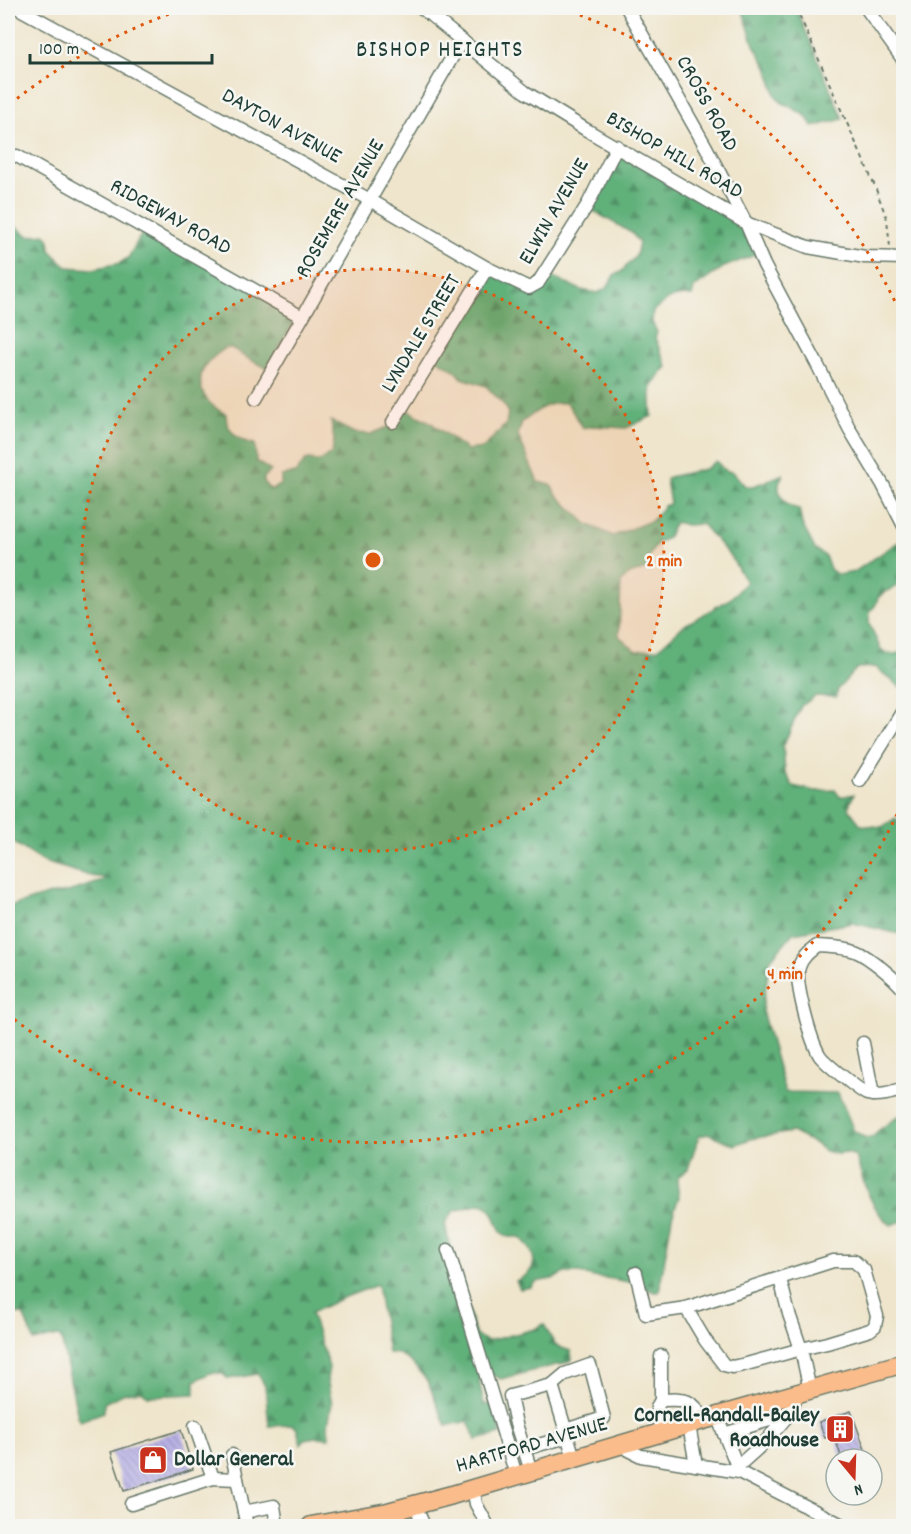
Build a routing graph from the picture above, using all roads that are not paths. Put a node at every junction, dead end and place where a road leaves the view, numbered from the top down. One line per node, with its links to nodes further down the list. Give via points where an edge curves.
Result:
1 (18, 8): 9 (street, DAYTON AVENUE)
2 (422, 8): 5 (street, BISHOP HILL ROAD)
3 (627, 8): 10 (street, CROSS ROAD)
4 (866, 8): 6 (street)
5 (462, 40): 7 (street, BISHOP HILL ROAD, via 525,92); 9 (street, ROSEMERE AVENUE)
6 (903, 61)
7 (617, 146): 10 (street, BISHOP HILL ROAD); 13 (street, ELWIN AVENUE, via 588,204 538,283 529,288)
8 (17, 156): 14 (street, RIDGEWAY ROAD)
9 (370, 200): 12 (street, DAYTON AVENUE); 14 (street, ROSEMERE AVENUE)
10 (746, 223): 11 (street, via 808,247); 17 (street, BISHOP HILL ROAD, via 764,265)
11 (897, 258)
12 (487, 268): 13 (street, DAYTON AVENUE); 16 (street, LYNDALE STREET)
13 (522, 285)
14 (302, 317): 15 (street, ROSEMERE AVENUE)
15 (256, 398)
16 (393, 422)
17 (903, 526)
18 (903, 709): 19 (street)
19 (860, 781)
20 (903, 990): 23 (street, via 891,976 855,951 817,946 798,969 810,1035 820,1056 864,1093)
21 (863, 1043): 23 (street)
22 (903, 1089): 23 (street)
23 (873, 1095)
24 (448, 1250): 46 (street)
25 (636, 1273): 27 (street, via 646,1314)
26 (785, 1277): 27 (street); 28 (street, via 789,1314); 28 (street, via 832,1261 854,1261 864,1270 877,1316 870,1330)
27 (686, 1308): 28 (street, via 724,1365 743,1365)
28 (801, 1349): 32 (street)
29 (661, 1356): 33 (street)
30 (903, 1363): 32 (highway, HARTFORD AVENUE)
31 (552, 1385): 37 (street); 37 (street, via 565,1374 590,1365 604,1418); 41 (street, via 510,1396)
32 (804, 1391): 34 (street); 35 (highway, HARTFORD AVENUE)
33 (661, 1400): 35 (street, via 686,1401 697,1407); 38 (street, via 657,1407)
34 (790, 1413): 39 (street); 45 (street)
35 (704, 1420): 38 (highway, HARTFORD AVENUE); 39 (street); 44 (street)
36 (195, 1426): 47 (street)
37 (566, 1434): 41 (street); 43 (street)
38 (661, 1434): 40 (highway, HARTFORD AVENUE)
39 (724, 1434): 45 (street)
40 (618, 1445): 43 (highway, HARTFORD AVENUE); 44 (street, via 641,1456)
41 (524, 1449): 46 (street)
42 (232, 1455): 48 (street)
43 (574, 1458): 46 (highway, HARTFORD AVENUE)
44 (696, 1465): 45 (street)
45 (738, 1469): 60 (street)
46 (523, 1473): 49 (highway, HARTFORD AVENUE)
47 (213, 1478): 48 (street); 50 (street)
48 (237, 1479): 52 (street)
49 (473, 1488): 51 (highway, HARTFORD AVENUE); 59 (street)
50 (131, 1504)
51 (415, 1505): 53 (highway, HARTFORD AVENUE); 58 (street)
52 (244, 1512): 55 (street); 56 (street, via 274,1506)
53 (373, 1521): 54 (highway, HARTFORD AVENUE)
54 (346, 1523): 57 (highway, HARTFORD AVENUE)
55 (247, 1527)
56 (277, 1527)
57 (311, 1527)
58 (424, 1527)
59 (488, 1527)
60 (844, 1527)

